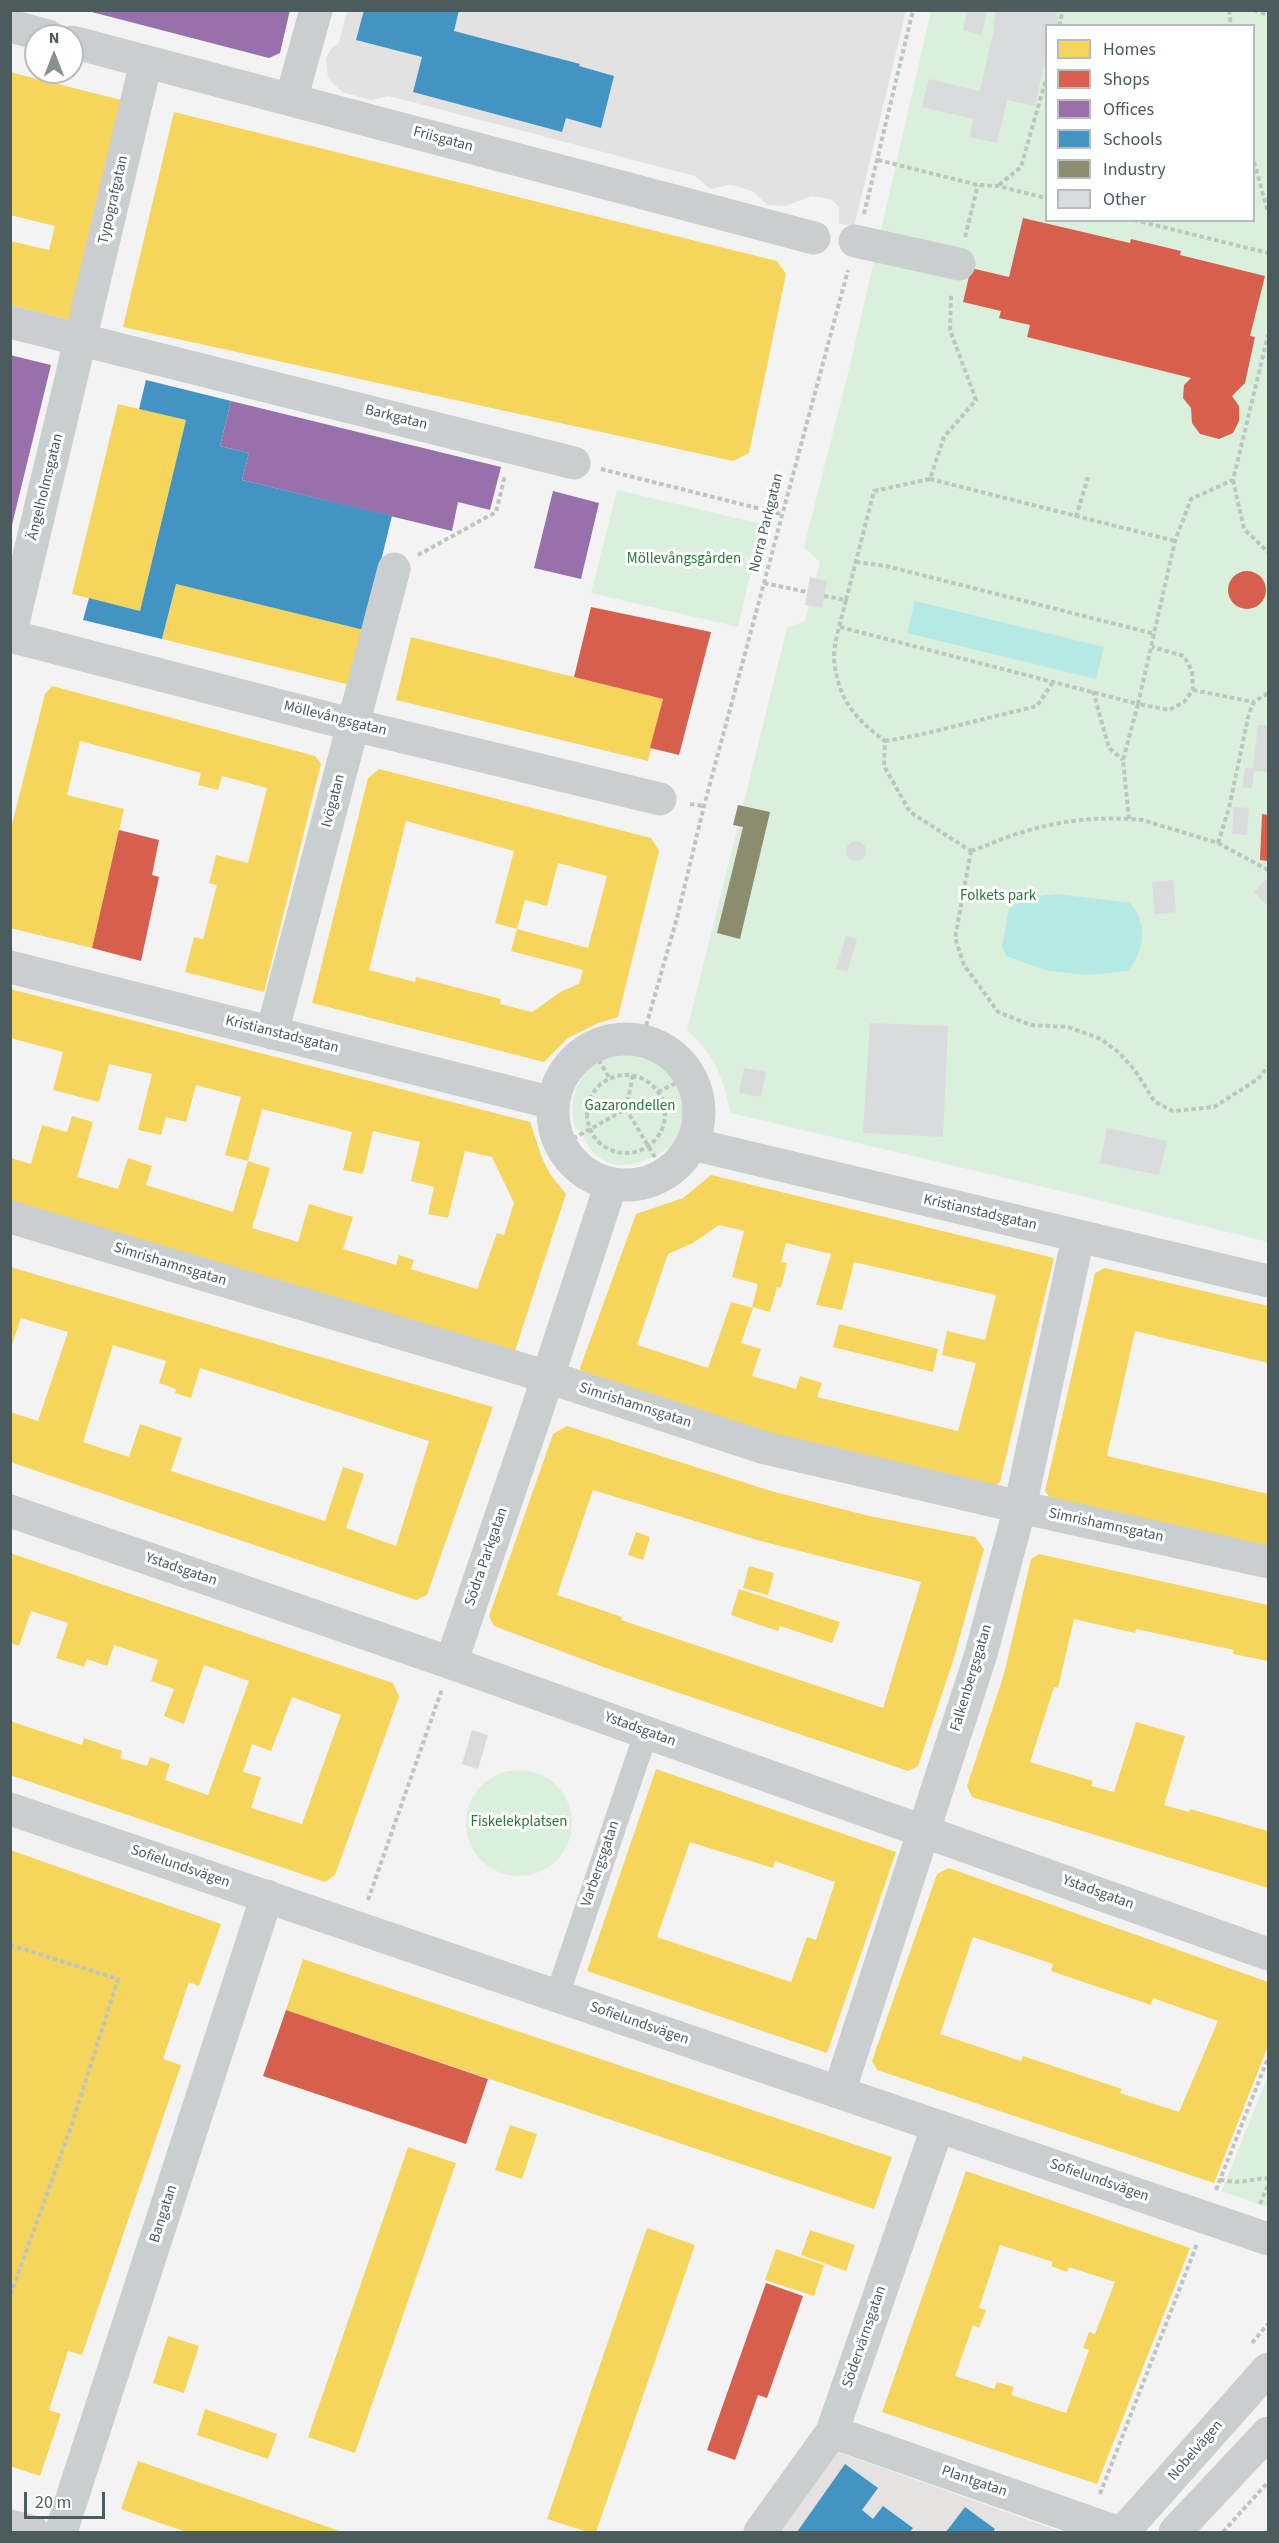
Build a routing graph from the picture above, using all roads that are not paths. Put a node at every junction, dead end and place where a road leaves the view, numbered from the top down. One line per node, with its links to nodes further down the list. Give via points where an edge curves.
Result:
1 (316, 10): 4 (street)
2 (84, 45): 3 (street, Friisgatan)
3 (147, 62): 4 (street, Friisgatan); 9 (street, Typografgatan)
4 (291, 100): 5 (street, Friisgatan)
5 (814, 238)
6 (855, 241): 7 (street)
7 (959, 264)
8 (10, 322): 9 (street, Barkgatan)
9 (81, 338): 10 (street, Barkgatan); 12 (street, Ängelholmsgatan)
10 (574, 463)
11 (394, 569): 13 (street, Ivögatan)
12 (10, 636): 13 (street, Möllevångsgatan)
13 (354, 724): 14 (street, Möllevångsgatan); 16 (street, Ivögatan)
14 (660, 799)
15 (10, 968): 16 (street, Kristianstadsgatan)
16 (272, 1033): 17 (street, Kristianstadsgatan)
17 (553, 1103): 18 (street, via 566,1070 591,1047 616,1040 642,1040 672,1054 690,1076 700,1112); 19 (street, via 553,1122 560,1146 589,1176)
18 (693, 1144): 19 (street, via 672,1170 649,1182); 22 (street, Kristianstadsgatan)
19 (611, 1184): 23 (street, Södra Parkgatan)
20 (10, 1217): 23 (street, Simrishamnsgatan)
21 (1074, 1256): 24 (street, Falkenbergsgatan)
22 (1269, 1281)
23 (548, 1377): 24 (street, Simrishamnsgatan, via 765,1448); 27 (street, Södra Parkgatan)
24 (1020, 1507): 26 (street, Simrishamnsgatan); 30 (street, Falkenbergsgatan, via 981,1654)
25 (10, 1511): 27 (street, Ystadsgatan)
26 (1269, 1562)
27 (451, 1663): 28 (street, Ystadsgatan)
28 (646, 1733): 30 (street, Ystadsgatan); 33 (street, Varbergsgatan)
29 (10, 1809): 31 (street, Sofielundsvägen)
30 (924, 1831): 32 (street, Ystadsgatan); 34 (street, Falkenbergsgatan)
31 (267, 1896): 33 (street, Sofielundsvägen); 42 (street, Bangatan)
32 (1269, 1953)
33 (556, 1995): 34 (street, Sofielundsvägen)
34 (839, 2092): 35 (street, Sofielundsvägen)
35 (938, 2126): 36 (street, Sofielundsvägen, via 1216,2201); 38 (street, Södervärnsgatan)
36 (1269, 2239)
37 (1269, 2368): 45 (street, Nobelvägen)
38 (832, 2432): 43 (street, Södervärnsgatan); 44 (street, Plantgatan)
39 (1269, 2433): 46 (street)
40 (10, 2526): 41 (street)
41 (33, 2532)
42 (61, 2532)
43 (760, 2532)
44 (1117, 2532)
45 (1124, 2532)
46 (1176, 2532)

